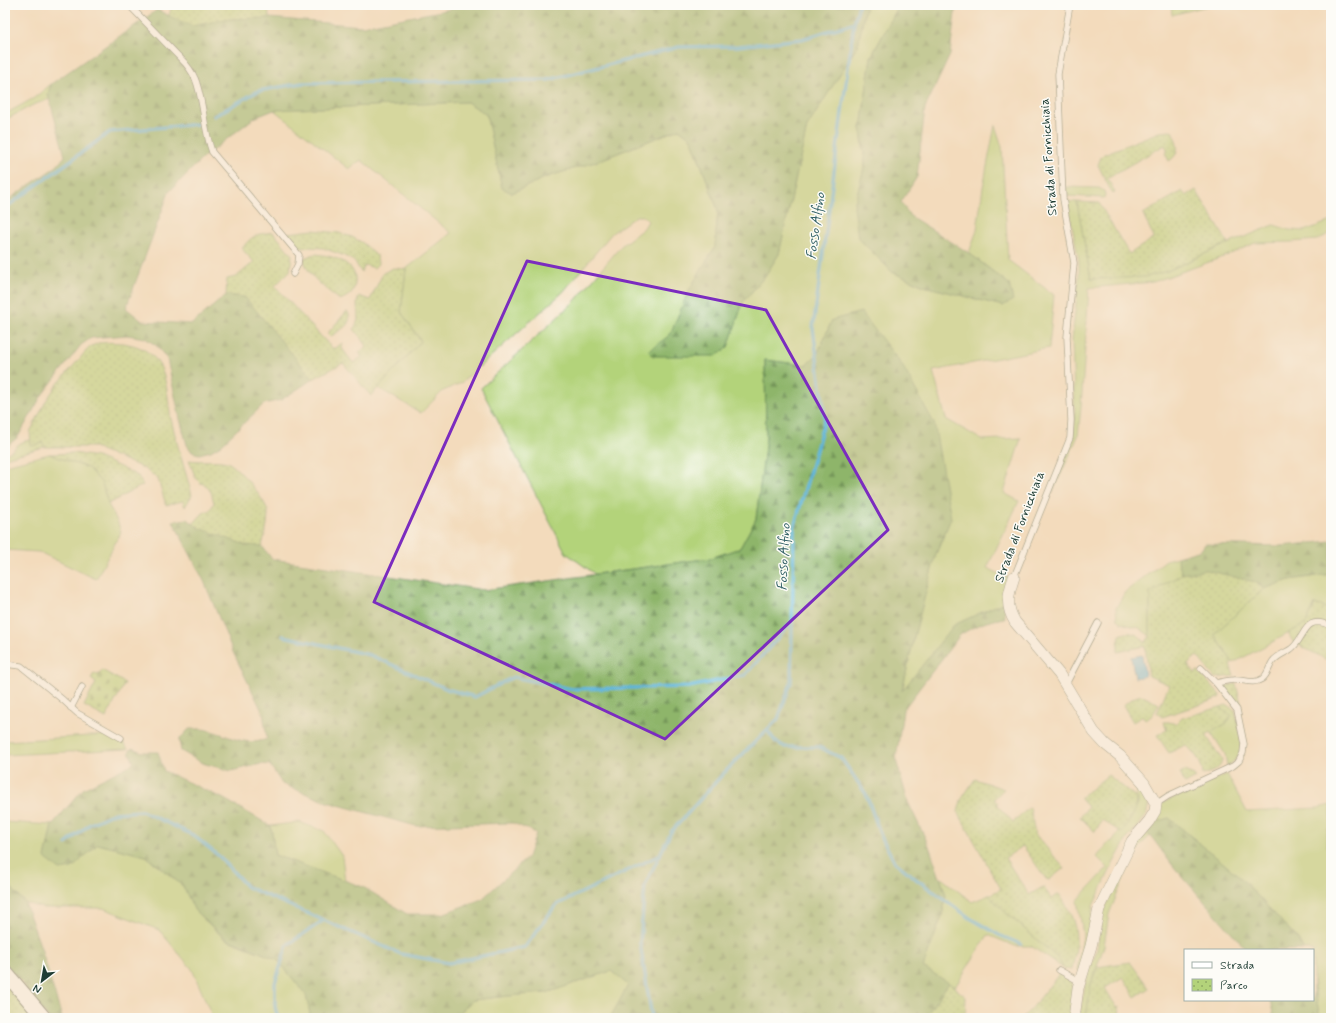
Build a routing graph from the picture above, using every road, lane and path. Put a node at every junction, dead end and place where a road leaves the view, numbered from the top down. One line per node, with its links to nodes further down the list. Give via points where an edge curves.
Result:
1 (129, 5): 3 (lane, via 185,63 192,74 197,84 207,139 212,152 299,255)
2 (1070, 5): 4 (lane, Strada di Fornicchiaia, via 1058,74 1063,199 1074,263 1067,337 1070,438)
3 (293, 274)
4 (1014, 577): 10 (street, Strada di Fornicchiaia, via 1008,603 1011,614)
5 (1098, 623): 10 (lane)
6 (1331, 626): 9 (lane, via 1313,624 1307,627 1292,648 1280,654 1262,679 1256,682 1235,680)
7 (5, 664): 12 (lane, via 21,666)
8 (1200, 668): 9 (lane)
9 (1216, 683): 14 (lane, via 1237,710 1244,744 1243,753 1233,766)
10 (1066, 684): 14 (street, Strada di Fornicchiaia, via 1094,732 1144,783)
11 (82, 687): 12 (lane)
12 (71, 708): 13 (lane, via 90,722)
13 (120, 738)
14 (1156, 804): 19 (street, via 1149,821 1132,841 1099,909 1092,946 1078,988)
15 (1059, 970): 17 (lane)
16 (5, 972): 18 (street)
17 (1075, 979)
18 (44, 1018)
19 (1074, 1018)

